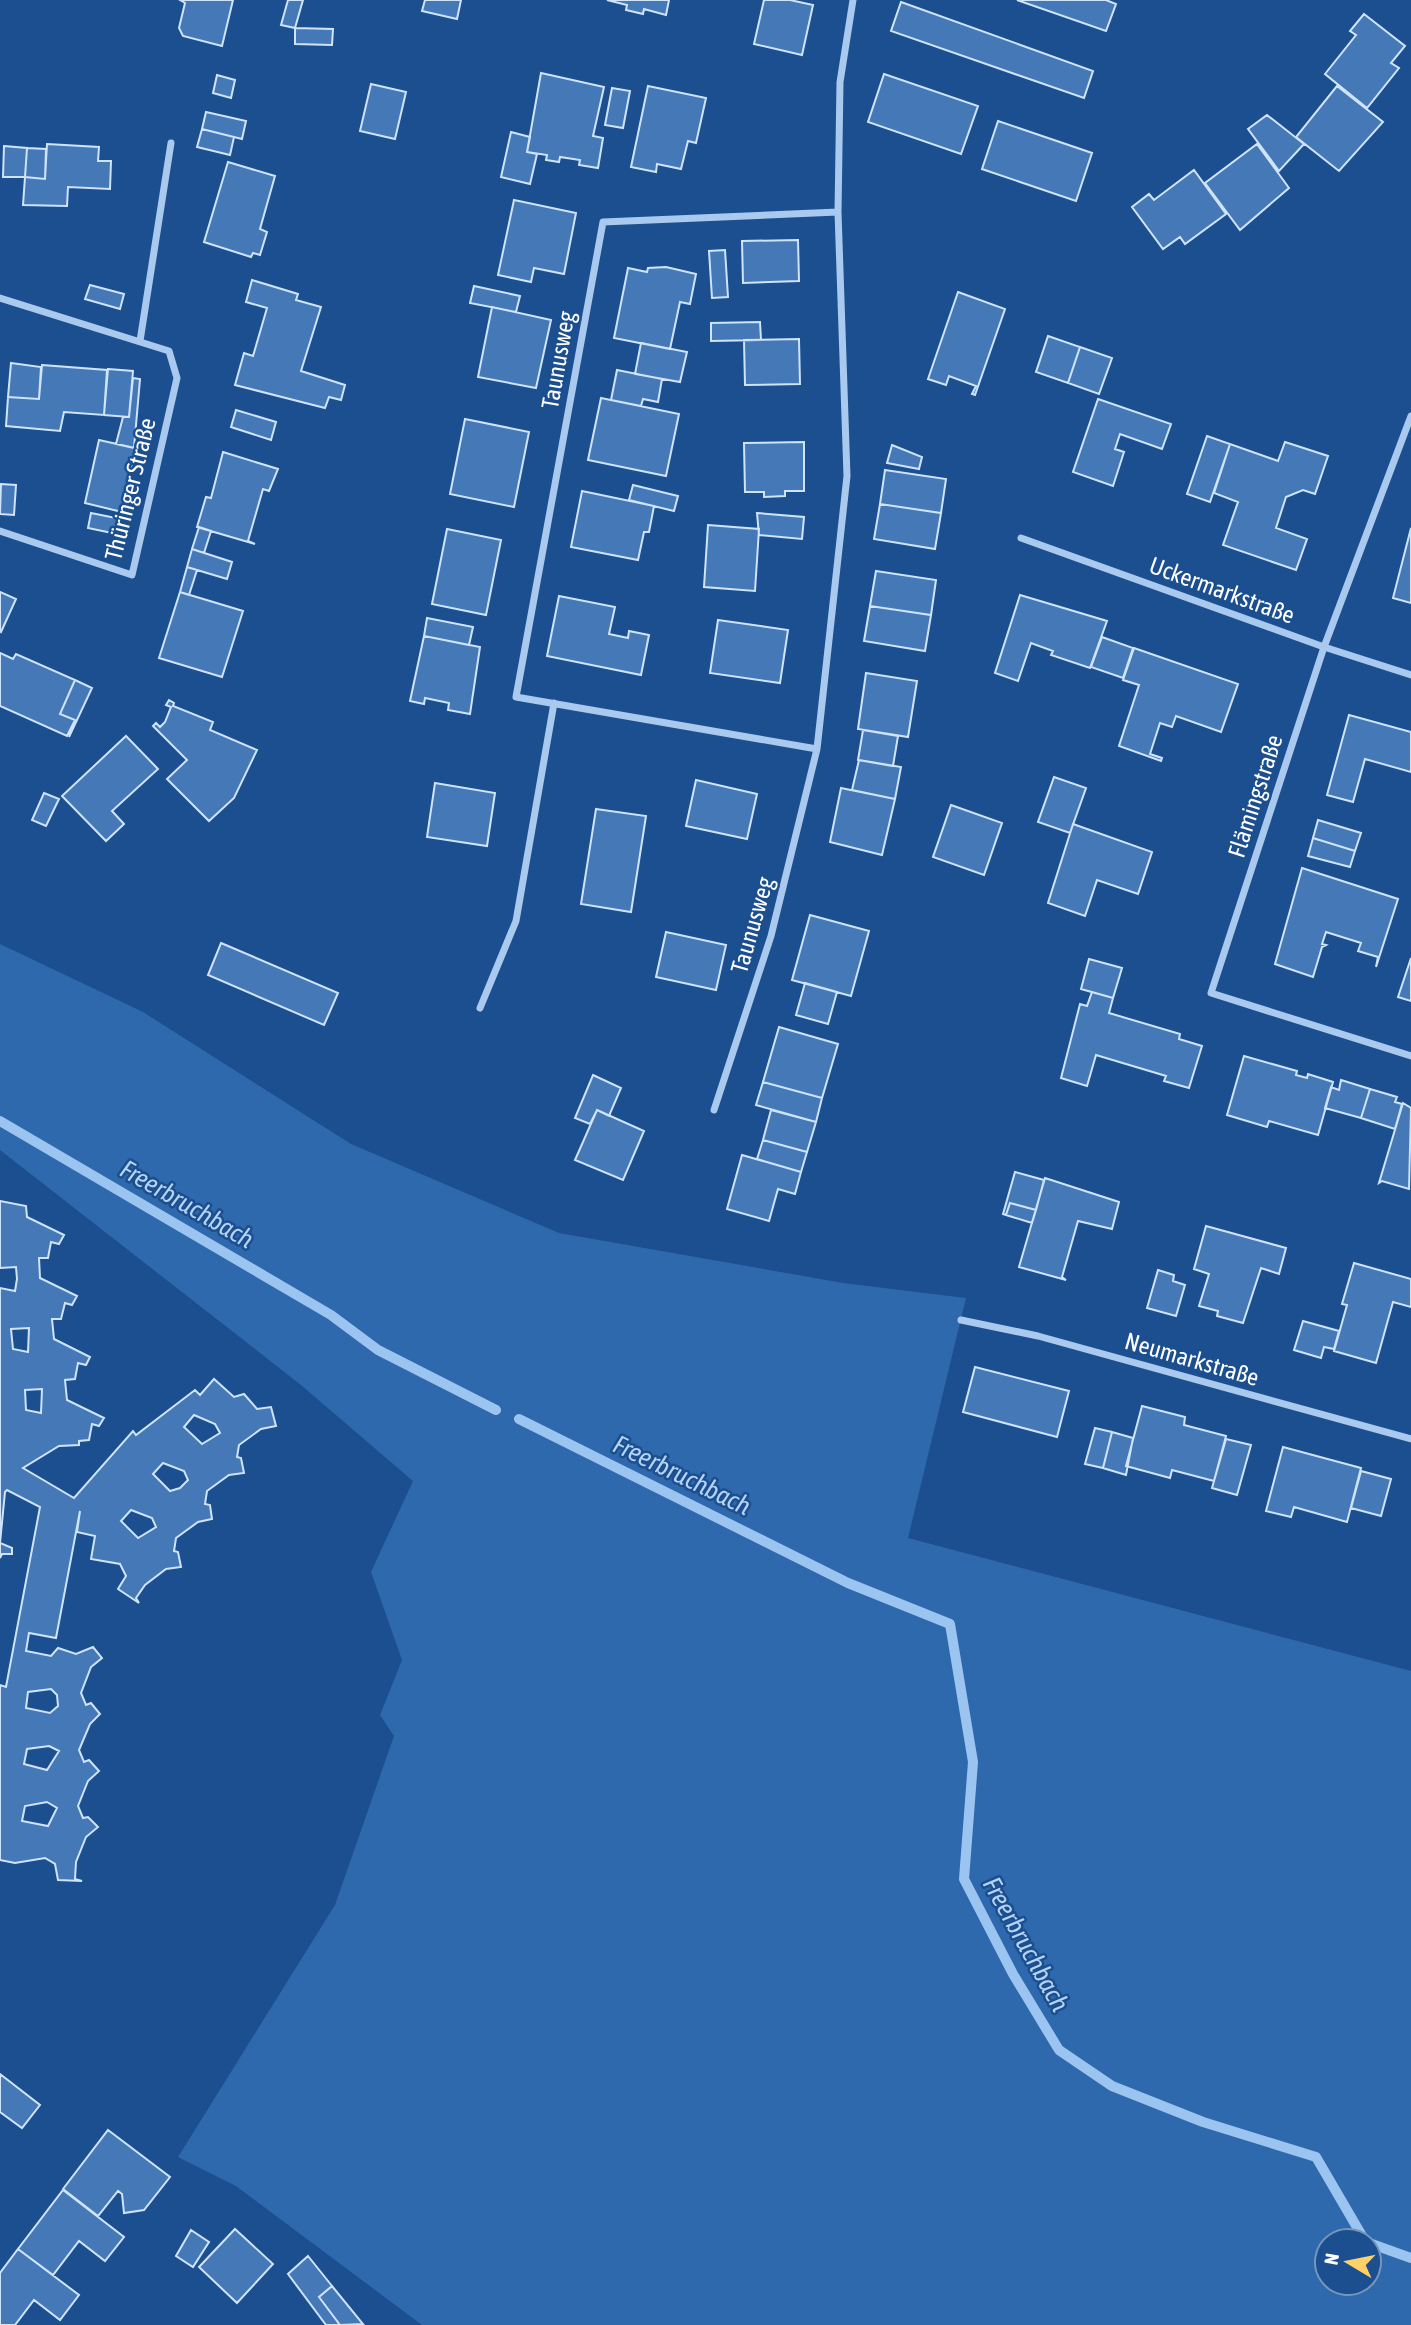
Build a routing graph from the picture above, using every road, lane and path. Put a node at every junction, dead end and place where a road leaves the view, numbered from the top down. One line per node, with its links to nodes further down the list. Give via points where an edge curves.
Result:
1 (853, 0): 3 (street, Taunusweg, via 840,82)
2 (171, 143): 5 (street)
3 (838, 212): 11 (street, Taunusweg, via 603,222 516,697); 12 (street, Taunusweg, via 847,476)
4 (0, 298): 5 (street, Thüringer Straße)
5 (140, 341): 7 (street, Thüringer Straße, via 169,351 177,378 132,575)
6 (1411, 416): 9 (street, Flämingstraße)
7 (0, 531)
8 (1021, 538): 9 (street, Uckermarkstraße)
9 (1324, 647): 10 (street, Uckermarkstraße); 14 (street, Flämingstraße, via 1211,993)
10 (1411, 675)
11 (554, 703): 12 (street, Taunusweg); 13 (street, via 516,921)
12 (817, 749): 15 (street, Taunusweg, via 771,936)
13 (480, 1008)
14 (1411, 1056)
15 (714, 1110)
16 (961, 1320): 17 (street, Neumarkstraße, via 1038,1336)
17 (1411, 1439)

